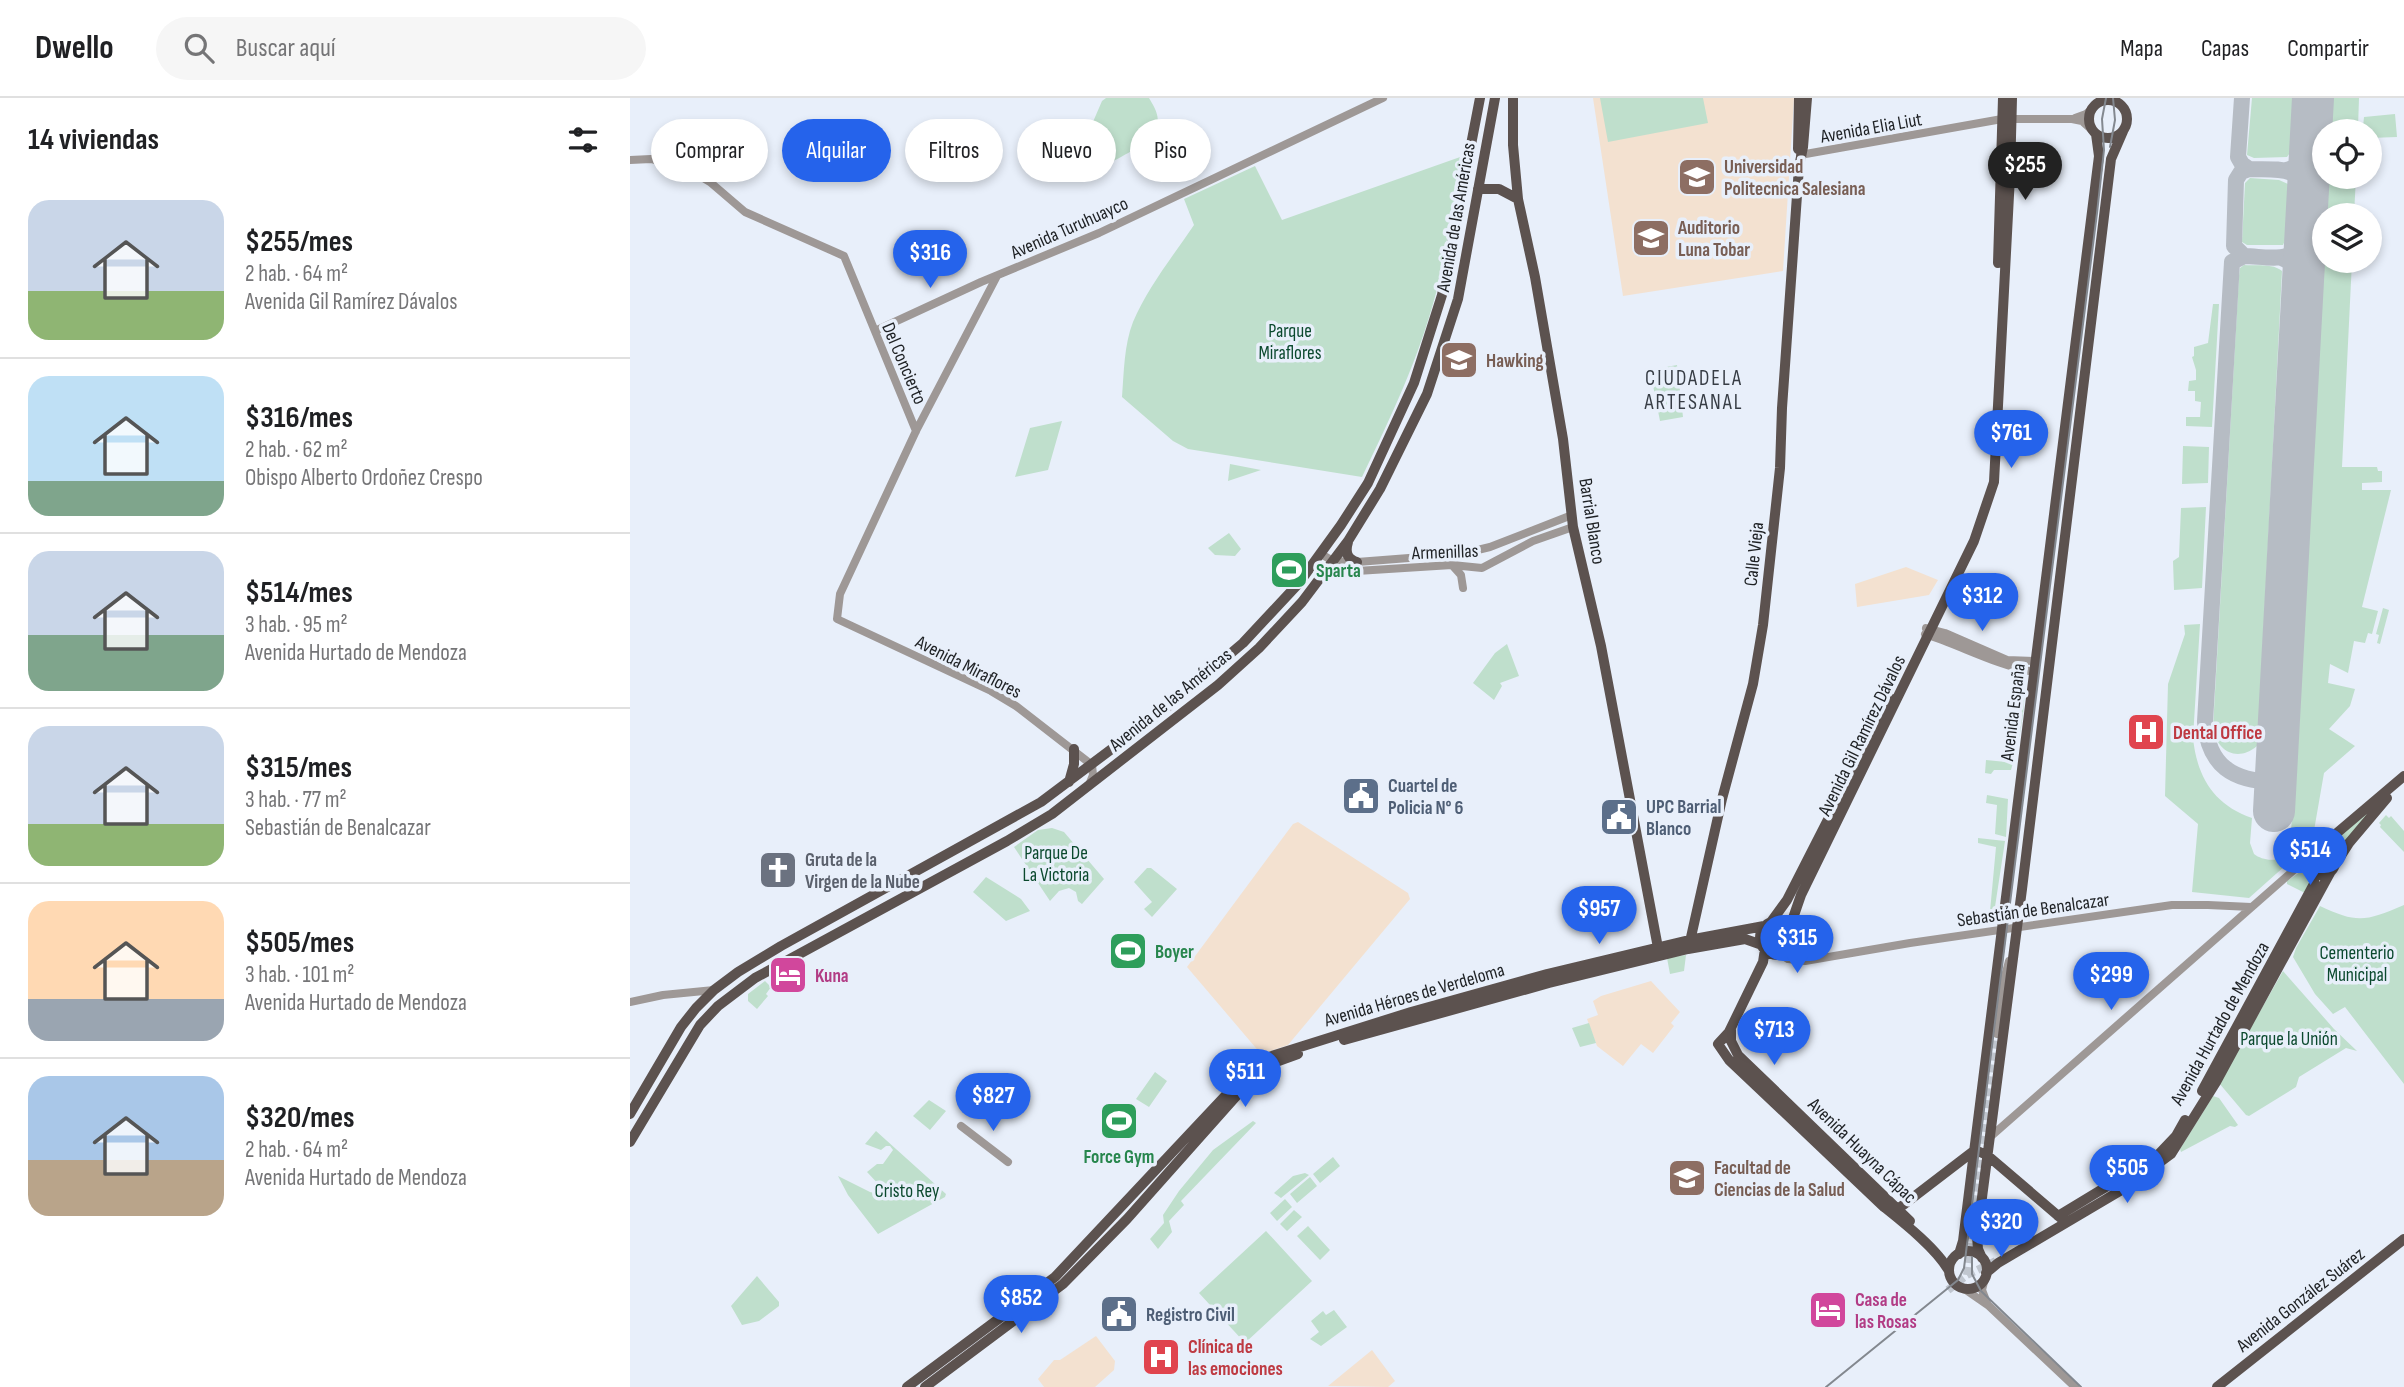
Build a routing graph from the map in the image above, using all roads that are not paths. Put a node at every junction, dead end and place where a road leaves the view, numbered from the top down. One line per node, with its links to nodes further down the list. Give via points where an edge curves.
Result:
1 (1383, 98): 19 (street, Avenida Turuhuayco, via 1099,233)
2 (1480, 98): 24 (main road, Avenida de las Américas, via 1442,295 1414,383 1368,484)
3 (1495, 98): 17 (main road, Avenida de las Américas)
4 (1513, 98): 18 (main road, Barrial Blanco)
5 (1799, 98): 15 (main road, Calle Vieja)
6 (1807, 98): 15 (main road, Calle Vieja)
7 (2003, 98): 11 (main road, Avenida Gil Ramírez Dávalos)
8 (2012, 98): 11 (main road, Avenida Gil Ramírez Dávalos)
9 (2097, 103): 10 (main road); 12 (street, Avenida Elia Liut); 14 (main road, via 2089,118)
10 (2120, 103): 13 (main road, via 2126,118)
11 (2006, 119): 12 (street, Avenida Elia Liut); 15 (street, Avenida Elia Liut); 32 (main road, Avenida Gil Ramírez Dávalos, via 1988,481 1981,516)
12 (2072, 119): 14 (street, Avenida Elia Liut)
13 (2124, 129): 14 (main road, via 2112,138); 46 (main road, Avenida España, via 2110,159)
14 (2094, 132): 33 (main road, Avenida España, via 2099,156)
15 (1800, 155): 48 (main road, Calle Vieja, via 1780,468 1763,625 1753,684)
16 (630, 160): 20 (street, Del Concierto, via 651,159 690,170 745,212 844,256)
17 (1478, 189): 18 (main road, via 1505,191); 23 (main road, Avenida de las Américas, via 1458,299 1435,373 1403,445)
18 (1518, 199): 22 (main road, Barrial Blanco, via 1563,439)
19 (996, 276): 20 (street); 21 (street, Avenida Turuhuayco)
20 (875, 331): 21 (street, Del Concierto)
21 (916, 431): 31 (street, Avenida Turuhuayco, via 840,594)
22 (1572, 521): 26 (street, Armenillas, via 1461,554); 28 (street, Armenillas, via 1482,568); 50 (main road, Barrial Blanco, via 1601,646)
23 (1348, 541): 25 (main road, Avenida de las Américas); 26 (main road, via 1347,555)
24 (1321, 554): 25 (street, Armenillas); 27 (main road, Avenida de las Américas)
25 (1333, 561): 26 (street, Armenillas); 29 (main road, Avenida de las Américas)
26 (1357, 562)
27 (1313, 565): 29 (street); 35 (main road, Avenida de las Américas, via 1243,643)
28 (1451, 565): 29 (street, Armenillas); 30 (street, via 1461,575)
29 (1325, 573): 38 (main road, Avenida de las Américas, via 1249,657)
30 (1463, 588)
31 (837, 619): 34 (street, Avenida Miraflores, via 990,691)
32 (1927, 631): 33 (street, via 2005,666); 44 (main road, Avenida Gil Ramírez Dávalos, via 1787,900); 47 (main road, Avenida Gil Ramírez Dávalos, via 1801,895 1793,915)
33 (2035, 666): 45 (main road, Avenida España)
34 (1073, 749): 35 (street, Avenida Miraflores); 37 (main road)
35 (1092, 765): 37 (main road, Avenida de las Américas); 38 (street)
36 (2404, 777): 39 (main road, Avenida Hurtado de Mendoza); 40 (main road, Avenida Hurtado de Mendoza)
37 (1069, 782): 54 (main road, Avenida de las Américas, via 1011,820 761,958)
38 (1087, 787): 63 (main road, Avenida de las Américas, via 1018,835 755,978 708,1016 691,1037)
39 (2315, 852): 40 (main road, via 2331,852); 41 (street); 42 (main road, via 2309,862)
40 (2333, 868): 42 (main road, via 2323,875); 68 (main road, Avenida Hurtado de Mendoza, via 2179,1145 2162,1163)
41 (2295, 870): 42 (street); 43 (street)
42 (2314, 871): 68 (main road, Avenida Hurtado de Mendoza, via 2314,884 2176,1136 2158,1156)
43 (2251, 907): 46 (street, Sebastián de Benalcazar, via 2172,905); 62 (street)
44 (1768, 924): 47 (main road, via 1781,921); 48 (main road, Avenida Héroes de Verdeloma); 49 (main road, Avenida Gil Ramírez Dávalos, via 1761,933)
45 (2003, 930): 46 (street, Sebastián de Benalcazar); 52 (street, Sebastián de Benalcazar); 64 (main road, Avenida España)
46 (2016, 932): 57 (street, Avenida España); 62 (main road, Avenida España)
47 (1793, 934): 51 (main road, Avenida Gil Ramírez Dávalos, via 1789,949); 52 (street)
48 (1689, 944): 49 (main road, Avenida Héroes de Verdeloma, via 1745,939); 50 (main road, Avenida Héroes de Verdeloma)
49 (1763, 947): 51 (main road); 53 (main road, Avenida Gil Ramírez Dávalos, via 1763,962)
50 (1659, 952): 76 (main road, Avenida Héroes de Verdeloma, via 1547,974 1259,1060 1055,1277); 77 (main road, Avenida Héroes de Verdeloma, via 1265,1066 1063,1284)
51 (1779, 954): 52 (street, Sebastián de Benalcazar, via 1795,961); 53 (main road, Avenida Gil Ramírez Dávalos)
52 (1819, 958)
53 (1754, 980): 56 (main road, Avenida Gil Ramírez Dávalos)
54 (714, 990): 55 (street); 59 (main road, Avenida de las Américas, via 681,1027)
55 (630, 1002)
56 (1731, 1030): 58 (main road, Avenida Gil Ramírez Dávalos); 60 (main road, Avenida Huayna Cápac, via 1738,1055)
57 (1997, 1034)
58 (1724, 1052): 60 (main road, Avenida Huayna Cápac)
59 (630, 1114)
60 (1794, 1115): 67 (main road, Avenida Huayna Cápac)
61 (961, 1126): 66 (street)
62 (1989, 1138): 65 (main road, Avenida España)
63 (630, 1142)
64 (1974, 1155): 65 (main road); 67 (main road); 70 (main road, Avenida España, via 1963,1241)
65 (1987, 1156): 68 (main road); 71 (main road, Avenida España, via 1977,1243)
66 (1008, 1162)
67 (1895, 1211): 70 (main road, Avenida Huayna Cápac, via 1946,1255); 72 (main road, Avenida Huayna Cápac)
68 (2062, 1219): 73 (main road, Avenida Hurtado de Mendoza)
69 (2404, 1239): 79 (main road, Avenida González Suárez)
70 (1957, 1255): 71 (main road, via 1973,1252); 72 (main road)
71 (1982, 1258): 73 (main road)
72 (1950, 1271): 74 (main road, via 1953,1282)
73 (1986, 1276): 74 (main road, via 1976,1287); 75 (street, via 1982,1290)
74 (1963, 1288): 75 (street)
75 (1989, 1306): 78 (street)
76 (907, 1387)
77 (925, 1387)
78 (2075, 1387)
79 (2217, 1387)

